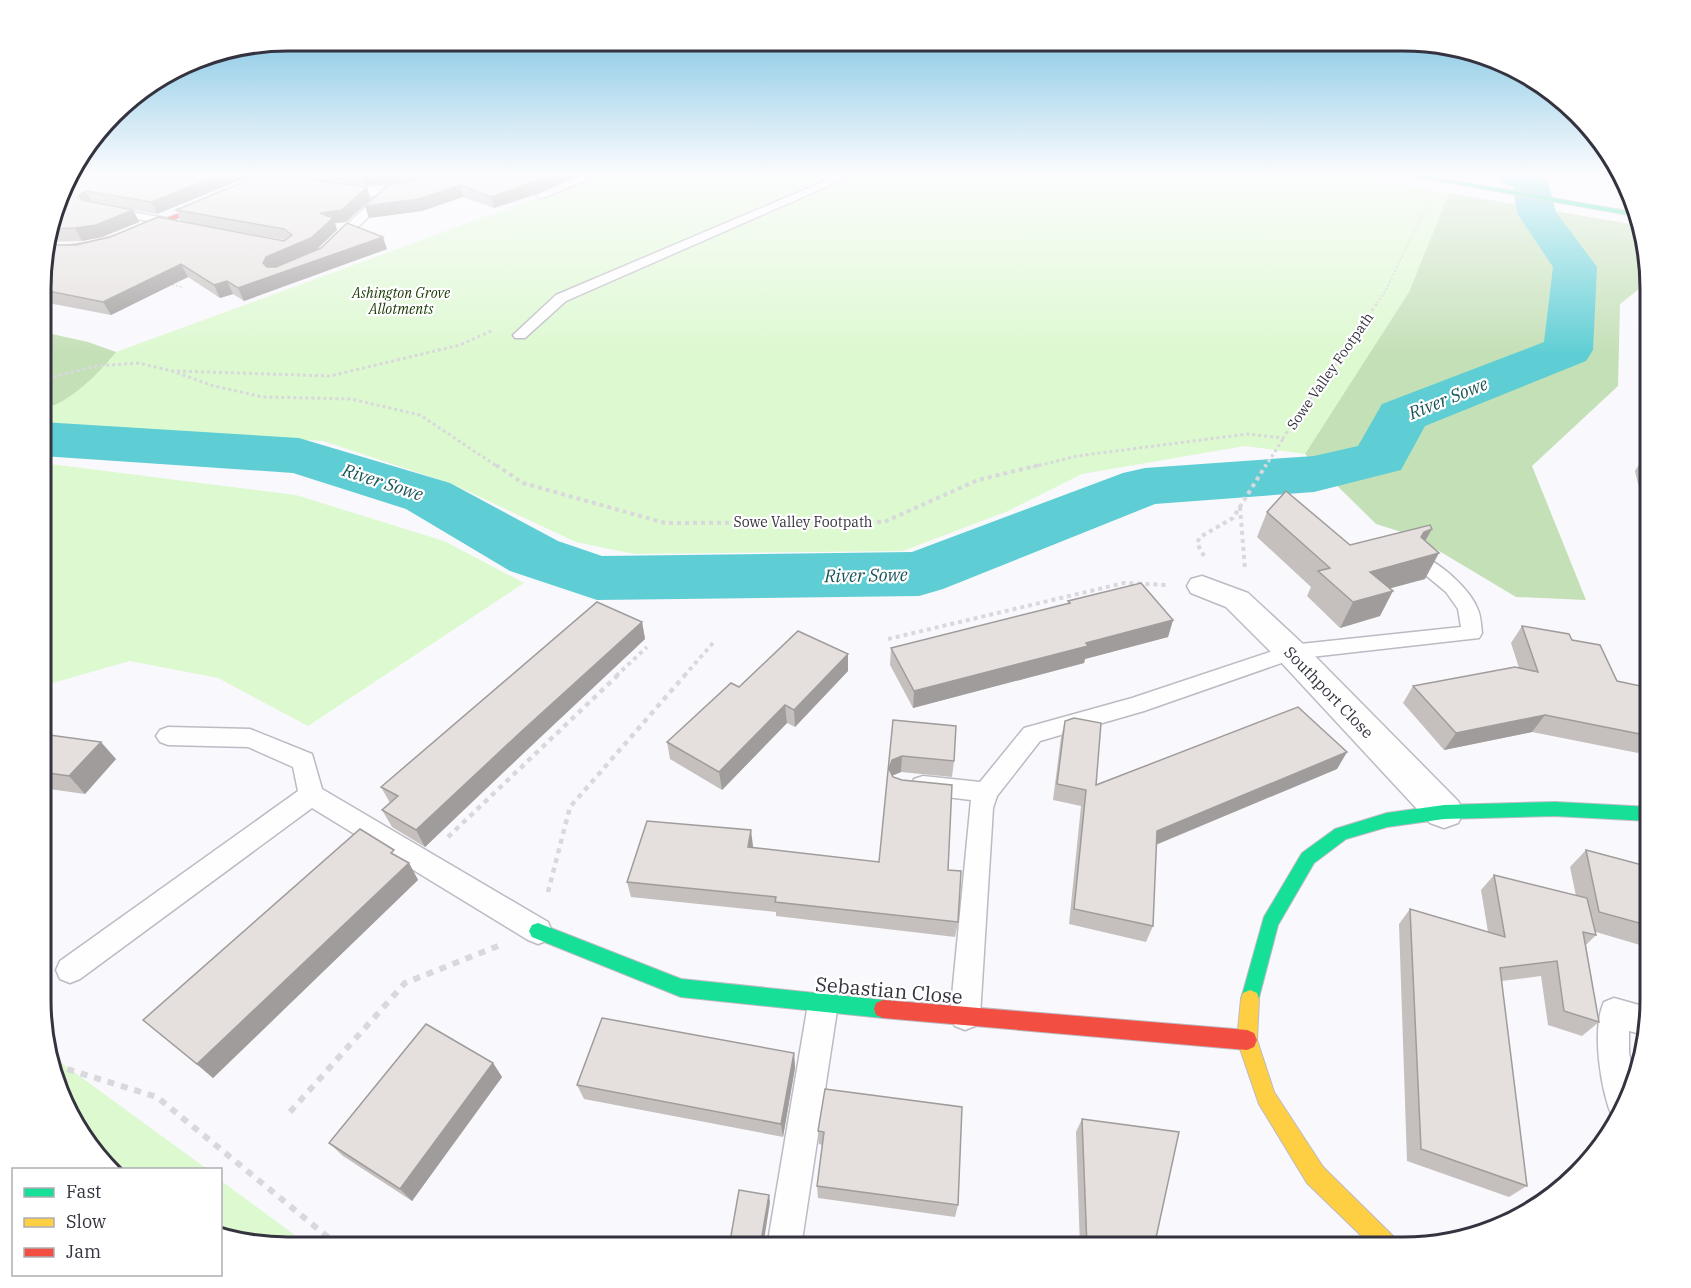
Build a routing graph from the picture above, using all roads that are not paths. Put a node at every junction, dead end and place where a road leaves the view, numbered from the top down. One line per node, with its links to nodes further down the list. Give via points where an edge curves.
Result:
1 (128, 235): 4 (street, via 96,247)
2 (342, 235): 5 (lane)
3 (708, 235): 6 (lane, via 561,298)
4 (54, 250)
5 (321, 255)
6 (520, 335)
7 (1420, 561): 9 (lane, via 1453,587 1468,609 1472,633)
8 (1202, 586): 9 (street, Southport Close, via 1237,600)
9 (1291, 652): 12 (lane, via 1136,705 1032,734); 14 (street, Southport Close)
10 (168, 736): 13 (lane, via 250,738 304,761)
11 (902, 784): 12 (lane)
12 (986, 792): 19 (lane, via 981,808)
13 (311, 795): 16 (lane); 17 (lane)
14 (1444, 812): 15 (street, via 1555,809); 21 (street, via 1387,820 1341,834 1308,858 1270,923 1251,993)
15 (1640, 813)
16 (538, 931): 18 (street, Sebastian Close, via 681,988)
17 (70, 970)
18 (823, 1004): 19 (street, Sebastian Close); 23 (lane)
19 (965, 1016): 21 (street, Sebastian Close)
20 (1639, 1019): 22 (lane, via 1614,1012 1614,1053)
21 (1247, 1040): 24 (street, via 1266,1097 1315,1175)
22 (1621, 1093)
23 (786, 1237)
24 (1377, 1237)

